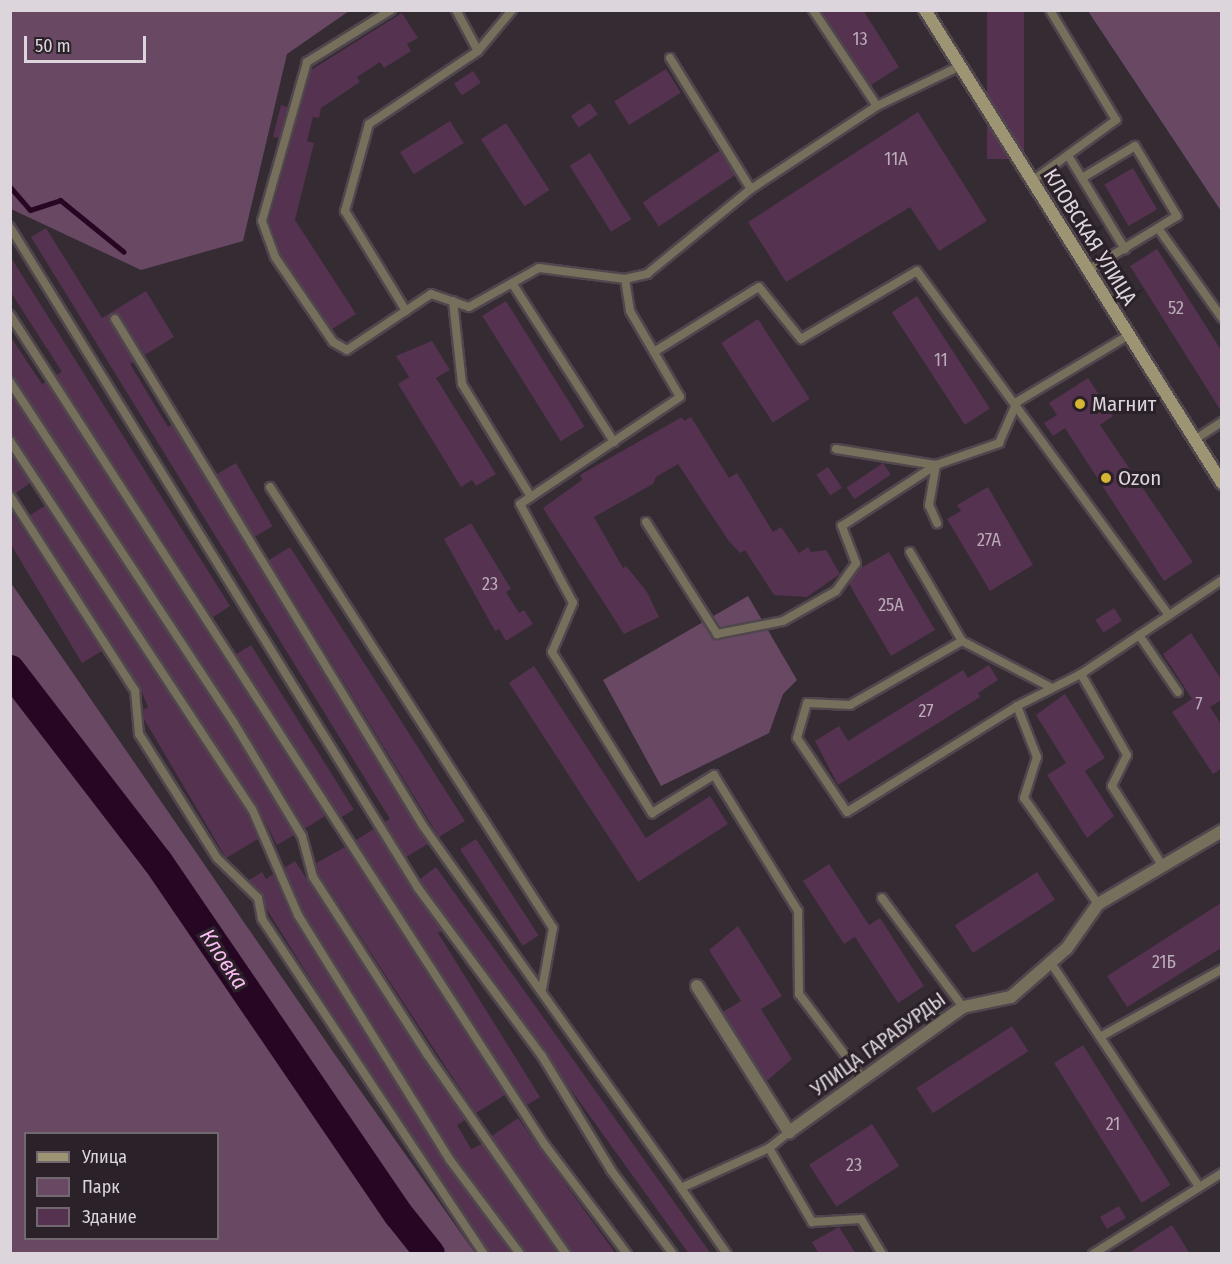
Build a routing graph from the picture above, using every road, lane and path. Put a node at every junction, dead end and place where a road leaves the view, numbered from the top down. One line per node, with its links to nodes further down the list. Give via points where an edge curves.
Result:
1 (392, 10): 22 (lane, via 307,62 262,220 276,257 333,342 347,350)
2 (456, 10): 7 (lane)
3 (512, 10): 7 (lane)
4 (813, 10): 10 (lane)
5 (926, 10): 9 (street, КЛОВСКАЯ УЛИЦА)
6 (1050, 10): 11 (lane, via 1116,120)
7 (478, 51): 22 (lane, via 369,124 345,210)
8 (670, 58): 14 (lane)
9 (960, 66): 10 (lane); 13 (street, КЛОВСКАЯ УЛИЦА)
10 (878, 106): 14 (lane)
11 (1069, 157): 12 (lane); 13 (lane)
12 (1082, 178): 16 (lane, via 1135,146 1177,216); 17 (lane)
13 (1032, 181): 18 (street, КЛОВСКАЯ УЛИЦА)
14 (751, 189): 19 (lane, via 647,274)
15 (10, 227): 71 (lane, via 418,888 542,1056 611,1170)
16 (1158, 228): 17 (lane); 24 (lane)
17 (1125, 249): 18 (lane)
18 (1088, 270): 26 (street, КЛОВСКАЯ УЛИЦА)
19 (625, 279): 20 (lane, via 539,268); 27 (lane, via 630,311)
20 (512, 283): 21 (lane, via 470,307); 33 (lane)
21 (453, 301): 22 (lane, via 432,294); 39 (lane, via 462,384)
22 (406, 311)
23 (10, 315): 70 (lane, via 545,1145)
24 (1221, 318)
25 (115, 319): 58 (lane, via 423,826)
26 (1129, 335): 29 (lane); 31 (street, КЛОВСКАЯ УЛИЦА)
27 (654, 352): 29 (lane, via 759,286 801,339 917,271); 33 (lane, via 680,397)
28 (10, 382): 69 (lane, via 234,723 302,836 313,878 427,1054)
29 (1017, 402): 35 (lane, via 999,443); 44 (lane)
30 (1221, 422): 31 (lane)
31 (1194, 440): 36 (street, КЛОВСКАЯ УЛИЦА)
32 (10, 441): 68 (lane, via 252,808 298,915 450,1160)
33 (614, 441): 39 (lane)
34 (836, 449): 35 (lane)
35 (936, 465): 40 (lane, via 842,526 856,563 837,591 783,621 717,634); 41 (lane, via 929,505)
36 (1221, 483)
37 (270, 487): 58 (lane, via 553,928)
38 (10, 496): 67 (lane, via 135,691 139,734 217,858 258,898 262,919)
39 (531, 497): 61 (lane, via 520,504 573,603 552,652 652,813 714,775 798,911 799,994)
40 (646, 522)
41 (937, 523)
42 (910, 552): 46 (lane)
43 (1221, 580): 44 (lane)
44 (1169, 615): 45 (lane)
45 (1139, 635): 47 (lane); 49 (lane)
46 (962, 641): 48 (lane); 50 (lane, via 849,705 807,703 797,738 847,812)
47 (1081, 674): 48 (lane); 52 (lane, via 1127,754 1112,786)
48 (1052, 688): 50 (lane)
49 (1178, 692)
50 (1017, 706): 54 (lane, via 1037,757 1024,798)
51 (1221, 831): 52 (street, УЛИЦА ГАРАБУРДЫ)
52 (1162, 865): 54 (street, УЛИЦА ГАРАБУРДЫ)
53 (882, 898): 59 (lane)
54 (1098, 904): 55 (street, УЛИЦА ГАРАБУРДЫ, via 1067,948)
55 (1051, 963): 59 (street, УЛИЦА ГАРАБУРДЫ, via 1011,998); 60 (lane)
56 (1221, 969): 60 (lane)
57 (697, 986): 62 (street)
58 (542, 989): 66 (lane)
59 (963, 1007): 61 (street, УЛИЦА ГАРАБУРДЫ)
60 (1100, 1037): 65 (lane)
61 (863, 1079): 62 (street, УЛИЦА ГАРАБУРДЫ)
62 (789, 1132): 63 (lane)
63 (769, 1148): 66 (lane); 73 (lane, via 813,1222 861,1219)
64 (1221, 1173): 65 (lane)
65 (1199, 1187): 74 (lane)
66 (681, 1188): 72 (lane)
67 (484, 1254)
68 (520, 1254)
69 (567, 1254)
70 (627, 1254)
71 (673, 1254)
72 (727, 1254)
73 (882, 1254)
74 (1093, 1254)

